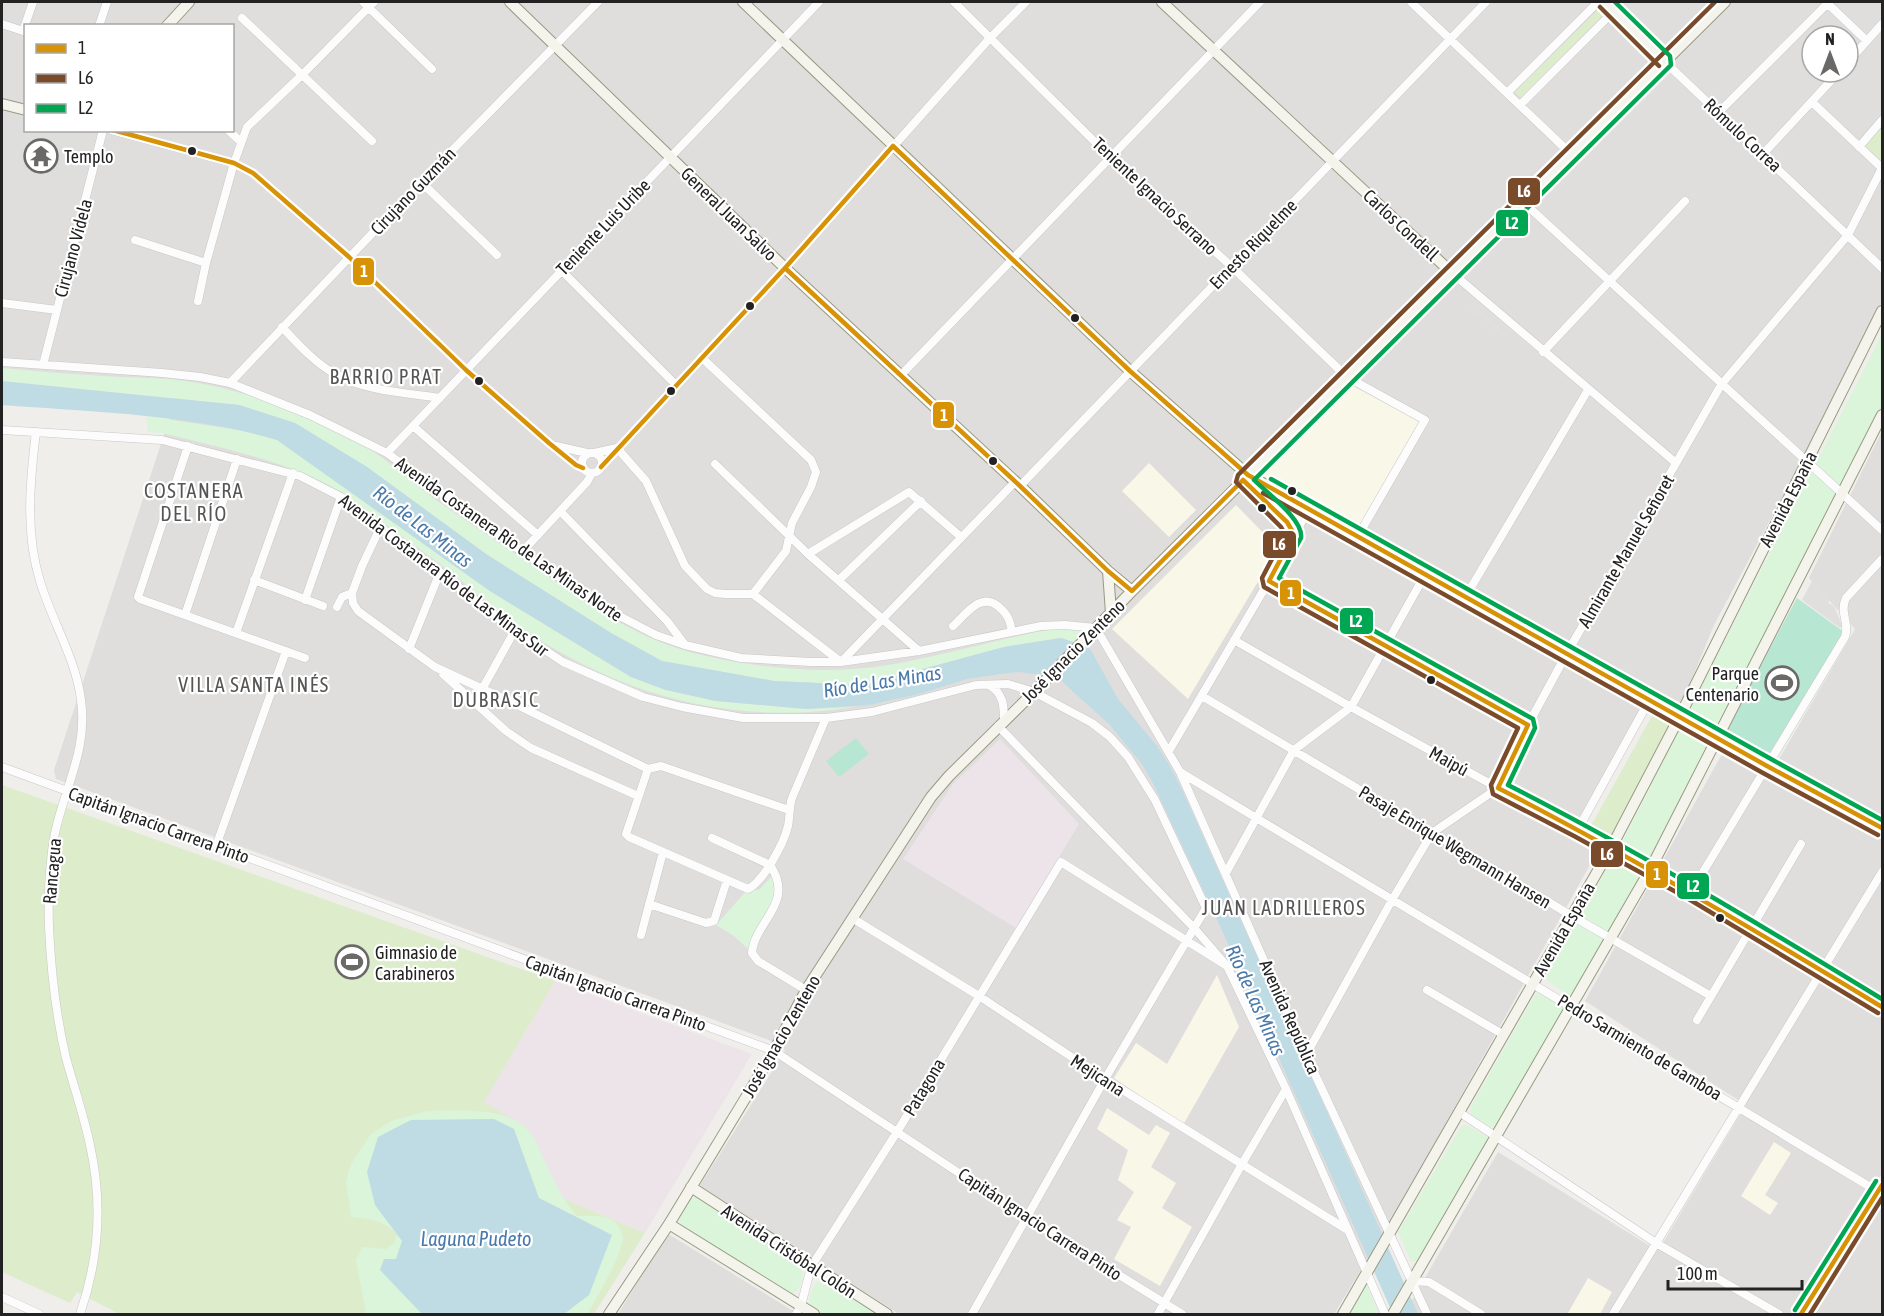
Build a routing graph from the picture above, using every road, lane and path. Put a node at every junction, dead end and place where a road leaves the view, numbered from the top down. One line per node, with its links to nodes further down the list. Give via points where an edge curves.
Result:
1 (33, 2): 22 (street)
2 (107, 2): 23 (street)
3 (189, 2): 24 (street)
4 (510, 2): 31 (street, General Juan Salvo)
5 (598, 2): 31 (street, Cirujano Guzmán)
6 (743, 2): 29 (street)
7 (819, 2): 29 (street, Teniente Luis Uribe)
8 (954, 2): 27 (street, Teniente Ignacio Serrano)
9 (1026, 2): 27 (street)
10 (1162, 2): 33 (street, Carlos Condell)
11 (1260, 2): 33 (street)
12 (1411, 2): 28 (street)
13 (1486, 2): 28 (street, Ernesto Riquelme)
14 (1598, 2): 38 (street)
15 (1605, 2): 19 (street, Rómulo Correa)
16 (1725, 2): 34 (street, José Ignacio Zenteno)
17 (1827, 2): 30 (street); 43 (street)
18 (368, 3): 35 (street); 36 (street)
19 (1614, 11): 34 (street, Rómulo Correa); 41 (street)
20 (242, 18): 36 (street)
21 (2, 24): 26 (street)
22 (26, 24)
23 (100, 24)
24 (169, 24)
25 (1882, 24): 30 (street)
26 (24, 32)
27 (990, 38): 50 (street); 55 (street, Teniente Ignacio Serrano)
28 (1450, 39): 38 (street); 56 (street, Ernesto Riquelme)
29 (782, 40): 50 (street); 54 (street, Teniente Luis Uribe)
30 (1867, 41): 32 (street)
31 (556, 44): 54 (street, General Juan Salvo); 59 (street, Cirujano Guzmán)
32 (1860, 49)
33 (1213, 50): 55 (street); 56 (street, Carlos Condell)
34 (1664, 61): 43 (street, Rómulo Correa); 52 (street, José Ignacio Zenteno)
35 (432, 69)
36 (303, 74): 48 (street); 49 (street, via 247,127)
37 (1828, 84): 39 (street)
38 (1507, 93): 41 (street)
39 (1812, 102): 51 (street); 53 (street)
40 (2, 104): 42 (street)
41 (1520, 105): 52 (street)
42 (24, 110)
43 (1719, 112): 53 (street, Rómulo Correa)
44 (1882, 120): 51 (street)
45 (103, 132): 76 (street, Cirujano Videla)
46 (118, 132): 57 (street)
47 (230, 132): 49 (street)
48 (372, 141)
49 (242, 142): 57 (street)
50 (893, 146): 66 (street); 69 (street)
51 (1859, 147): 58 (street)
52 (1571, 154): 61 (street, José Ignacio Zenteno)
53 (1763, 154): 62 (street, Rómulo Correa)
54 (671, 157): 69 (street, General Juan Salvo); 71 (street, Teniente Luis Uribe)
55 (1110, 157): 66 (street); 68 (street, Teniente Ignacio Serrano)
56 (1333, 161): 68 (street, Ernesto Riquelme); 72 (street, Carlos Condell)
57 (234, 163): 65 (street, via 253,173); 67 (street)
58 (1882, 168): 62 (street, Almirante Manuel Señoret)
59 (421, 182): 64 (street); 65 (street, Cirujano Guzmán)
60 (1685, 201): 73 (street)
61 (1523, 202): 72 (street, José Ignacio Zenteno); 73 (street)
62 (1848, 235): 70 (street, Rómulo Correa); 88 (street, Almirante Manuel Señoret)
63 (135, 240): 67 (street)
64 (497, 255)
65 (349, 257): 78 (street, Cirujano Guzmán); 83 (street)
66 (1012, 260): 84 (street); 85 (street)
67 (206, 263): 74 (street)
68 (1231, 266): 84 (street, Ernesto Riquelme); 86 (street, Teniente Ignacio Serrano)
69 (785, 268): 80 (street); 85 (street, General Juan Salvo)
70 (1882, 268)
71 (562, 271): 83 (street, Teniente Luis Uribe); 89 (street)
72 (1451, 272): 79 (street, Carlos Condell); 86 (street, José Ignacio Zenteno)
73 (1610, 281): 79 (street); 88 (street)
74 (198, 301)
75 (2, 303): 76 (street)
76 (57, 310): 82 (street, Cirujano Videla)
77 (1882, 311): 102 (street, Avenida España)
78 (282, 327): 87 (street, Cirujano Guzmán); 91 (street, via 334,374 360,384)
79 (1543, 352): 90 (street, Carlos Condell)
80 (702, 357): 89 (street); 121 (street, via 811,460 816,472 792,523)
81 (2, 362): 82 (street, Avenida Costanera Río de Las Minas Norte)
82 (43, 365): 87 (street, Avenida Costanera Río de Las Minas Norte, via 176,374)
83 (466, 370): 91 (street, Teniente Luis Uribe); 96 (street)
84 (1130, 371): 109 (street); 110 (street, Ernesto Riquelme)
85 (901, 375): 110 (street, General Juan Salvo)
86 (1347, 377): 109 (street, José Ignacio Zenteno); 120 (street, Teniente Ignacio Serrano, via 1425,420)
87 (230, 383): 99 (street, Avenida Costanera Río de Las Minas Norte, via 310,415)
88 (1721, 384): 102 (street); 104 (street, Almirante Manuel Señoret)
89 (676, 385): 98 (street)
90 (1587, 390): 104 (street, Carlos Condell); 135 (street)
91 (440, 398): 93 (street, Teniente Luis Uribe)
92 (1882, 415): 111 (street)
93 (413, 426): 99 (street, Teniente Luis Uribe); 119 (street)
94 (2, 430): 95 (street, Avenida Costanera Río de Las Minas Sur)
95 (36, 432): 97 (street, Avenida Costanera Río de Las Minas Sur, via 143,438); 176 (street, Rancagua, via 30,514 34,556 76,675 81,700 82,740)
96 (549, 443): 100 (street); 106 (street)
97 (188, 446): 101 (street, Avenida Costanera Río de Las Minas Sur); 140 (street, via 138,597)
98 (617, 448): 100 (street); 105 (street); 134 (street, via 646,481 685,566 707,589)
99 (387, 453): 123 (street, Avenida Costanera Río de Las Minas Norte)
100 (591, 453): 105 (street, via 601,460); 106 (street, via 582,458)
101 (237, 459): 108 (street, Avenida Costanera Río de Las Minas Sur); 140 (street)
102 (1807, 462): 111 (street); 164 (street, Avenida España)
103 (715, 464): 121 (street)
104 (1676, 464): 153 (street, Almirante Manuel Señoret)
105 (601, 467): 107 (street)
106 (583, 468): 107 (street)
107 (592, 472): 115 (street)
108 (292, 473): 112 (street, Avenida Costanera Río de Las Minas Sur); 129 (street)
109 (1245, 478): 114 (street); 118 (street); 132 (street, José Ignacio Zenteno)
110 (1017, 484): 122 (street, Ernesto Riquelme); 126 (street, General Juan Salvo)
111 (1843, 493): 117 (street); 168 (street)
112 (340, 497): 116 (street, Avenida Costanera Río de Las Minas Sur); 136 (street)
113 (921, 501): 122 (street); 124 (street, via 909,492); 130 (street)
114 (1308, 510): 118 (street); 120 (street)
115 (560, 511): 119 (street); 148 (street, via 667,621)
116 (380, 528): 127 (street, Avenida Costanera Río de Las Minas Sur); 133 (street)
117 (1882, 530)
118 (1294, 534): 131 (street)
119 (538, 535): 123 (street)
120 (1358, 536): 128 (street)
121 (790, 537): 124 (street); 134 (street, via 786,551)
122 (961, 537): 141 (street, Ernesto Riquelme)
123 (522, 552): 148 (street, Avenida Costanera Río de Las Minas Norte, via 604,608)
124 (808, 554): 130 (street)
125 (1882, 559): 171 (street, via 1846,598 1842,606 1848,628 1845,637)
126 (1108, 571): 132 (street, General Juan Salvo); 139 (street)
127 (440, 572): 143 (street, Avenida Costanera Río de Las Minas Sur); 150 (street)
128 (1426, 573): 135 (street); 149 (street)
129 (254, 580): 136 (street); 146 (street)
130 (838, 580): 141 (street)
131 (1269, 581): 147 (street); 149 (street)
132 (1132, 591): 139 (street, José Ignacio Zenteno)
133 (352, 592): 138 (street, via 342,597); 150 (street, via 358,611)
134 (753, 594): 155 (street)
135 (1466, 596): 153 (street)
136 (305, 600): 137 (street)
137 (323, 606)
138 (337, 607)
139 (1111, 613): 145 (street, José Ignacio Zenteno)
140 (185, 615): 146 (street)
141 (882, 619): 152 (street); 155 (street, Ernesto Riquelme)
142 (953, 626): 144 (street, via 980,601 988,600 1009,617)
143 (514, 630): 159 (street); 165 (street, Avenida Costanera Río de Las Minas Sur, via 563,662 643,697 743,718)
144 (1012, 632): 145 (street, Avenida Costanera Río de Las Minas Norte, via 1065,625); 152 (street, Avenida Costanera Río de Las Minas Norte)
145 (1092, 632): 158 (street, José Ignacio Zenteno); 170 (street, Avenida República)
146 (236, 633): 151 (street)
147 (1234, 640): 160 (street); 163 (street, Maipú)
148 (685, 645): 155 (street, Avenida Costanera Río de Las Minas Norte, via 741,658)
149 (1386, 645): 163 (street); 167 (street)
150 (409, 649): 156 (street)
151 (286, 651): 154 (street); 185 (street)
152 (919, 651): 155 (street, Avenida Costanera Río de Las Minas Norte)
153 (1567, 653): 161 (street); 167 (street, Almirante Manuel Señoret)
154 (305, 658)
155 (841, 662)
156 (435, 667): 159 (street); 162 (street)
157 (988, 684): 158 (street, Avenida Costanera Río de Las Minas Sur); 165 (street, Avenida Costanera Río de Las Minas Sur, via 872,712); 166 (street, via 1004,703)
158 (1038, 688): 166 (street, José Ignacio Zenteno); 198 (street, Avenida Costanera Río de Las Minas Sur, via 1092,723 1128,757 1155,800 1206,908)
159 (483, 689): 162 (street); 173 (street)
160 (1202, 696): 169 (street, Pasaje Enrique Wegmann Hansen); 170 (street)
161 (1650, 699): 164 (street); 181 (street)
162 (476, 702): 177 (street, via 531,748)
163 (1351, 707): 169 (street); 175 (street, Maipú)
164 (1680, 716): 168 (street); 186 (street, Avenida España)
165 (826, 718): 178 (street)
166 (1001, 723): 197 (street, José Ignacio Zenteno, via 931,797); 198 (street, Avenida República)
167 (1528, 725): 175 (street, Almirante Manuel Señoret)
168 (1718, 738): 171 (street); 189 (street)
169 (1294, 750): 179 (street); 182 (street, Pasaje Enrique Wegmann Hansen)
170 (1169, 751): 174 (street, Avenida República)
171 (1767, 766): 180 (street); 193 (street)
172 (2, 767): 176 (street, Capitán Ignacio Carrera Pinto)
173 (648, 769): 177 (street); 178 (street, via 661,766)
174 (1180, 772): 179 (street, Pedro Sarmiento de Gamboa); 190 (street, Avenida República)
175 (1498, 788): 181 (street, Maipú); 182 (street)
176 (68, 792): 185 (street, Capitán Ignacio Carrera Pinto); 237 (street, Rancagua, via 50,863 49,929 66,1057 97,1181 98,1237)
177 (638, 796): 187 (street, via 626,834)
178 (789, 810): 188 (street, via 788,827)
179 (1255, 817): 190 (street); 194 (street, Pedro Sarmiento de Gamboa)
180 (1882, 828)
181 (1578, 829): 186 (street, Maipú)
182 (1432, 833): 194 (street); 196 (street, Pasaje Enrique Wegmann Hansen)
183 (712, 838): 188 (street)
184 (1801, 844): 199 (street)
185 (216, 846): 214 (street, Capitán Ignacio Carrera Pinto)
186 (1611, 848): 189 (street, Maipú); 196 (street, Avenida España)
187 (663, 852): 192 (street); 195 (street)
188 (770, 865): 192 (street, via 755,886 748,889); 206 (street, via 777,880 777,901 752,953 758,961)
189 (1650, 870): 193 (street, Maipú); 201 (street)
190 (1226, 873): 215 (street, Avenida República)
191 (1882, 873): 204 (street)
192 (727, 880): 195 (street, via 711,923)
193 (1691, 892): 199 (street, Maipú)
194 (1392, 900): 205 (street, Pedro Sarmiento de Gamboa); 215 (street)
195 (649, 904): 200 (street)
196 (1572, 916): 201 (street, Pasaje Enrique Wegmann Hansen); 205 (street, Avenida España)
197 (852, 918): 206 (street, José Ignacio Zenteno); 208 (street, Mejicana)
198 (1195, 929): 202 (street); 203 (street, Avenida República)
199 (1751, 929): 204 (street, Maipú); 209 (street)
200 (641, 935)
201 (1612, 938): 209 (street, Pasaje Enrique Wegmann Hansen); 210 (street)
202 (1186, 942): 203 (street); 208 (street, Patagona, via 1061,862); 216 (street)
203 (1227, 966): 217 (street, Avenida República)
204 (1822, 972): 211 (street, Maipú); 218 (street)
205 (1532, 984): 210 (street, Pedro Sarmiento de Gamboa); 213 (street, Avenida España)
206 (806, 990): 214 (street, José Ignacio Zenteno)
207 (1427, 990): 213 (street)
208 (979, 996): 216 (street, Mejicana); 220 (street, Patagona)
209 (1711, 996): 212 (street)
210 (1572, 1007): 218 (street, Pedro Sarmiento de Gamboa); 221 (street)
211 (1882, 1007)
212 (1696, 1020)
213 (1504, 1035): 219 (street, Avenida España)
214 (774, 1051): 220 (street, Capitán Ignacio Carrera Pinto); 223 (street, José Ignacio Zenteno)
215 (1306, 1054): 228 (street, Avenida República)
216 (1105, 1079): 222 (street, Mejicana); 225 (street)
217 (1286, 1089): 222 (street); 227 (street, Avenida República)
218 (1740, 1106): 224 (street, Pedro Sarmiento de Gamboa); 229 (street)
219 (1459, 1112): 221 (street); 228 (street, Avenida España)
220 (897, 1132): 225 (street, Capitán Ignacio Carrera Pinto); 230 (street, Patagona)
221 (1496, 1136): 229 (street); 232 (street)
222 (1242, 1164): 227 (street, Mejicana); 234 (street)
223 (691, 1187): 226 (street, José Ignacio Zenteno); 230 (street, Avenida Cristóbal Colón)
224 (1881, 1190): 251 (street)
225 (1027, 1218): 234 (street, Capitán Ignacio Carrera Pinto); 241 (street)
226 (669, 1224): 235 (street); 238 (street, José Ignacio Zenteno)
227 (1346, 1229): 231 (street, Avenida República)
228 (1388, 1237): 231 (street, Avenida España); 232 (street, Avenida República)
229 (1656, 1244): 249 (street); 250 (street)
230 (811, 1267): 235 (street, Patagona); 240 (street, Avenida Cristóbal Colón)
231 (1368, 1271): 244 (street, Avenida España); 245 (street, Avenida República)
232 (1410, 1284): 246 (street); 247 (street, Avenida República); 248 (street, via 1430,1282)
233 (2, 1297): 236 (street)
234 (1164, 1303): 242 (street); 243 (street, Capitán Ignacio Carrera Pinto)
235 (798, 1310): 239 (street)
236 (39, 1314)
237 (80, 1314)
238 (609, 1314)
239 (814, 1314)
240 (887, 1314)
241 (972, 1314)
242 (1158, 1314)
243 (1182, 1314)
244 (1343, 1314)
245 (1385, 1314)
246 (1393, 1314)
247 (1427, 1314)
248 (1481, 1314)
249 (1612, 1314)
250 (1779, 1314)
251 (1801, 1314)

